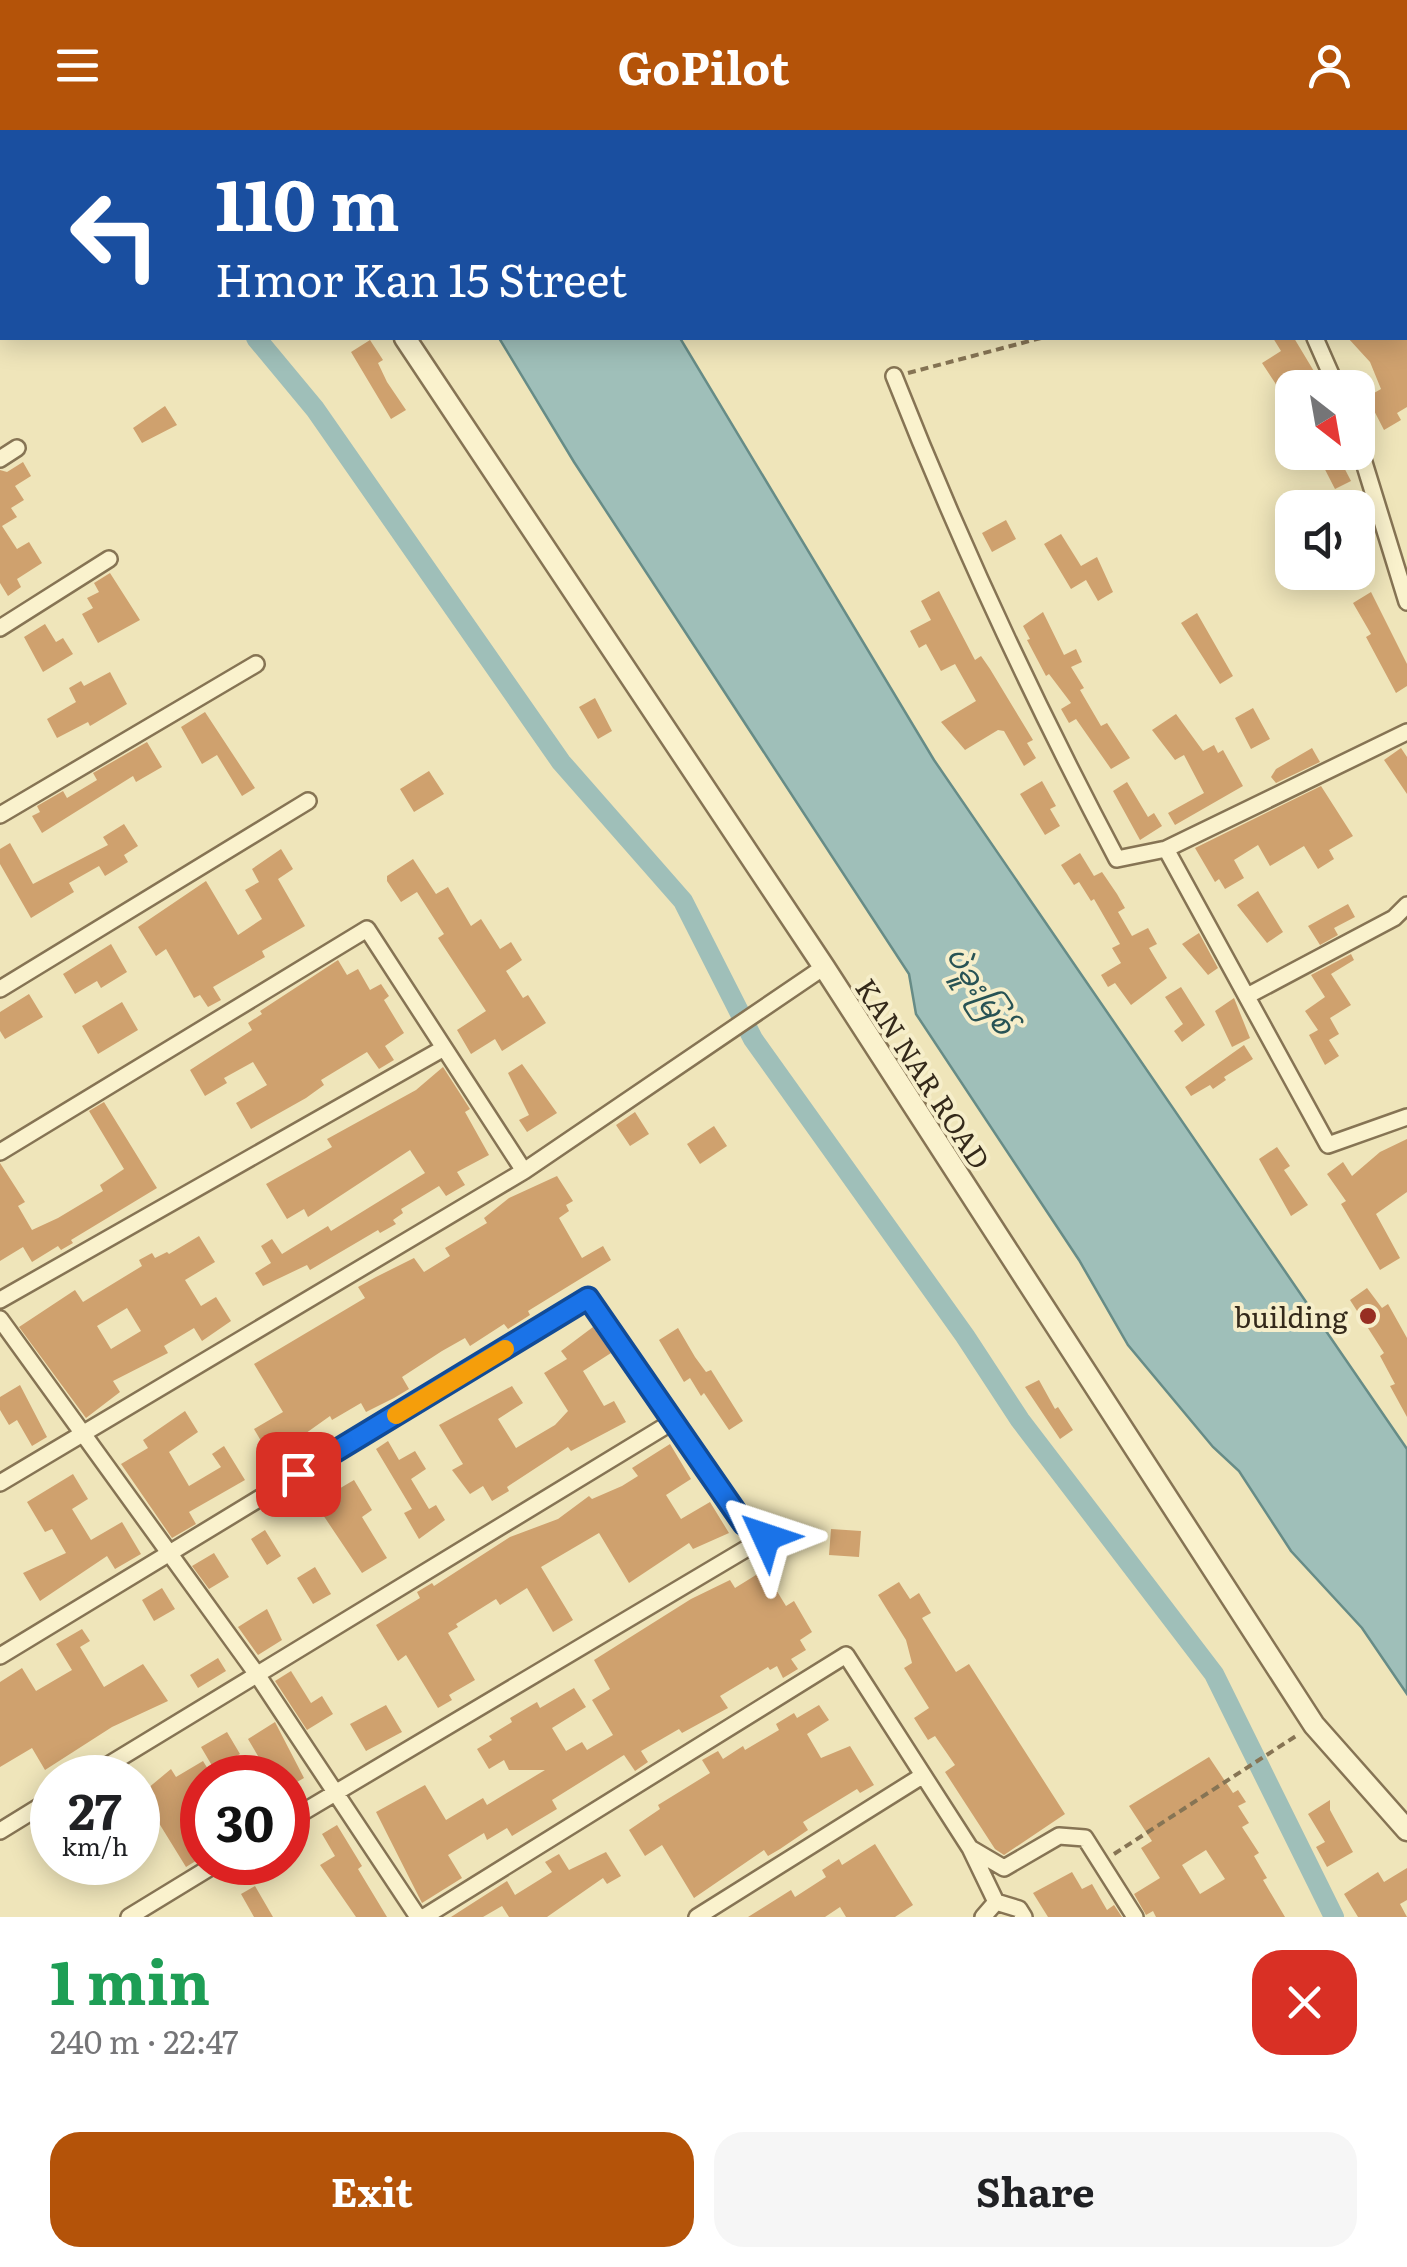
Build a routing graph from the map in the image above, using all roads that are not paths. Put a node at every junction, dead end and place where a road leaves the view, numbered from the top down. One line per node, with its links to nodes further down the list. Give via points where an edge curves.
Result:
1 (405, 340): 15 (street, KAN NAR ROAD)
2 (1315, 340): 3 (street)
3 (1328, 370)
4 (894, 376): 13 (street, via 1039,712 1117,859)
5 (1366, 470): 7 (street)
6 (109, 559): 8 (street)
7 (1407, 602)
8 (0, 628)
9 (256, 664): 12 (street)
10 (1407, 732): 13 (street)
11 (308, 801): 16 (street)
12 (0, 816)
13 (1166, 849): 17 (street)
14 (1407, 906): 17 (street)
15 (824, 967): 21 (street); 35 (street, KAN NAR ROAD, via 1314,1724)
16 (0, 989)
17 (1249, 995): 19 (street, via 1328,1145)
18 (444, 1048): 20 (street, via 366,930); 21 (street); 22 (street)
19 (1407, 1116)
20 (0, 1152)
21 (524, 1171): 25 (street)
22 (0, 1300)
23 (0, 1318): 25 (street)
24 (672, 1422): 27 (street, via 588,1298); 29 (street); 32 (street, via 744,1524 766,1537)
25 (81, 1432): 26 (street); 27 (street)
26 (0, 1483)
27 (169, 1552): 28 (street); 29 (street)
28 (0, 1656)
29 (256, 1673): 30 (street); 32 (street)
30 (124, 1755)
31 (922, 1776): 37 (street); 41 (street, via 846,1655); 42 (street)
32 (338, 1791): 33 (street); 41 (street)
33 (310, 1808)
34 (30, 1813): 36 (street)
35 (1407, 1830)
36 (0, 1831)
37 (970, 1848): 39 (street); 45 (street, via 1004,1868 1060,1836 1085,1838)
38 (181, 1885): 40 (street)
39 (996, 1902): 43 (street); 44 (street, via 1020,1908)
40 (129, 1917)
41 (421, 1917)
42 (697, 1917)
43 (983, 1917)
44 (1024, 1917)
45 (1135, 1917)

